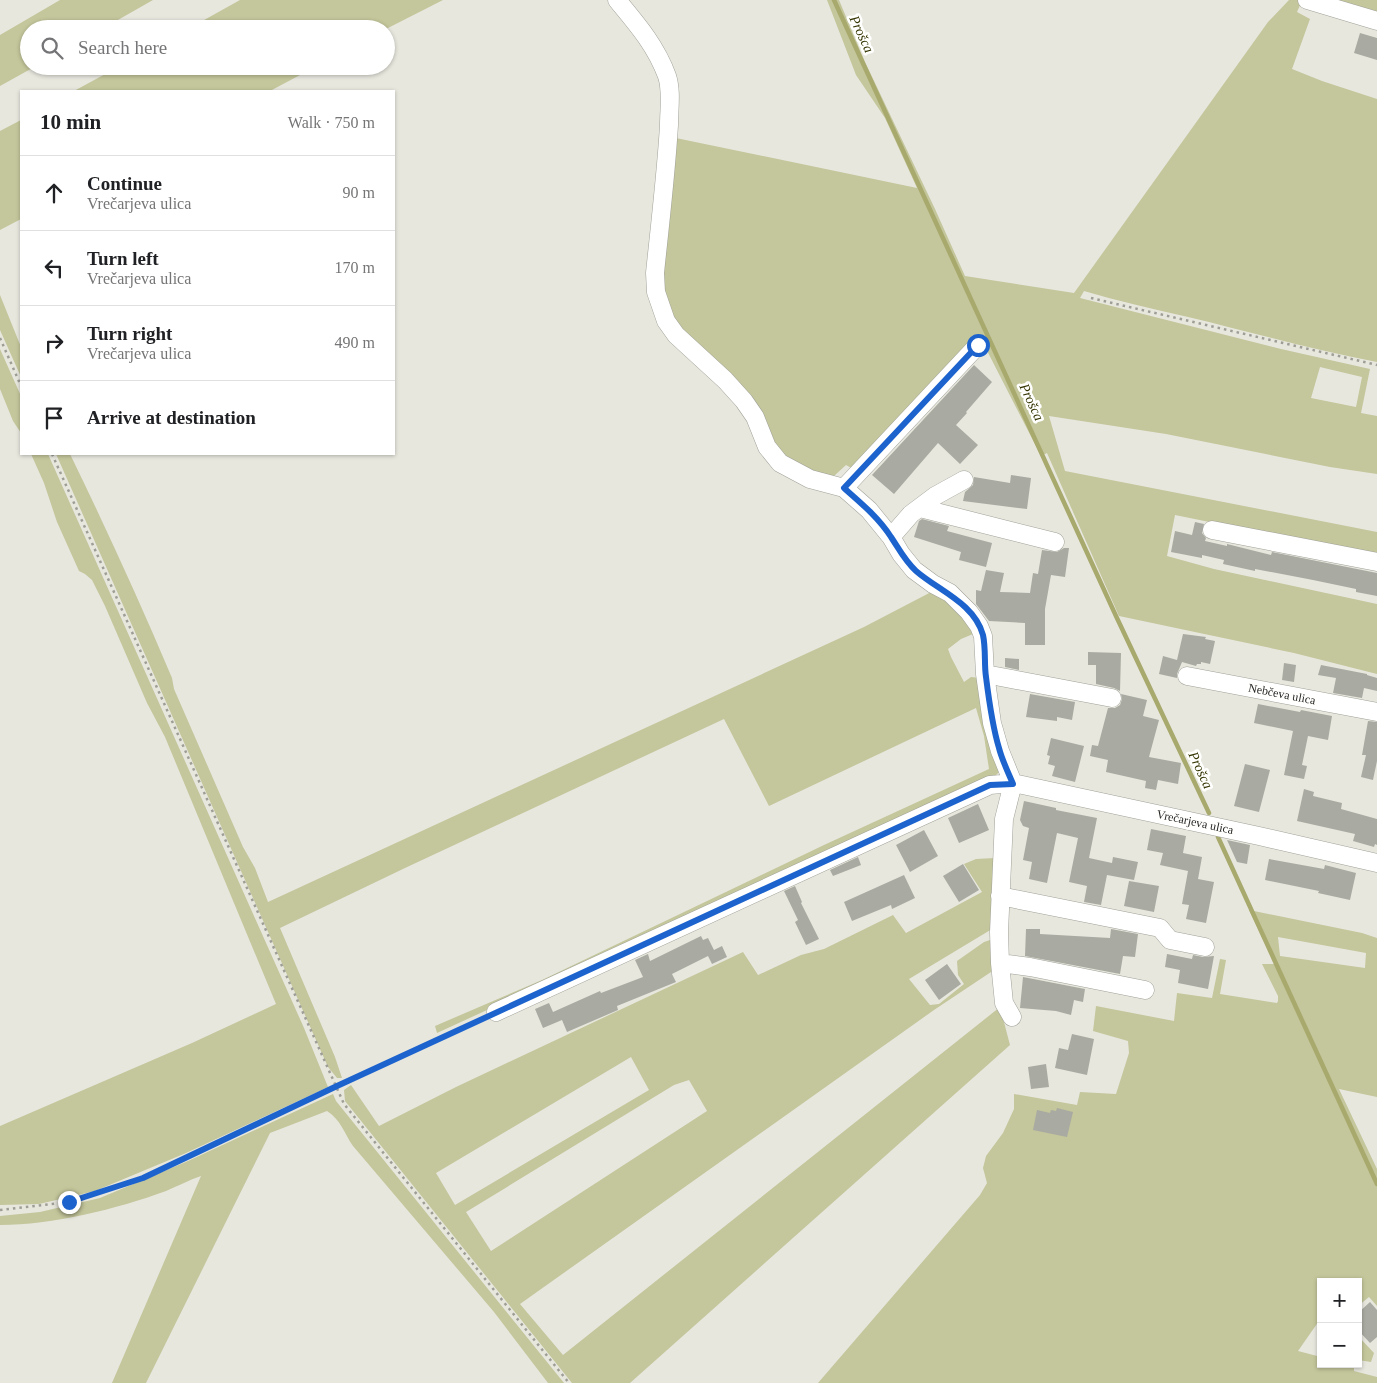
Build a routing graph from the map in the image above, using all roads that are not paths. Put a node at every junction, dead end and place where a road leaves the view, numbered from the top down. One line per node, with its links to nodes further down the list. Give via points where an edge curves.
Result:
1 (617, 0): 6 (street, via 654,48 670,92 655,273 656,292 663,315 676,335 744,401 755,417 767,447 780,463 810,479)
2 (1307, 0): 3 (street)
3 (1377, 21)
4 (978, 345): 6 (street)
5 (964, 480): 7 (street)
6 (844, 488): 9 (street)
7 (920, 508): 9 (street, via 905,519); 10 (street)
8 (1212, 530): 11 (street)
9 (891, 537): 12 (street, via 914,570 950,593 970,612 983,636)
10 (1055, 542)
11 (1377, 562)
12 (985, 674): 14 (street); 16 (street, via 992,723)
13 (1187, 676): 15 (street, Nebčeva ulica)
14 (1112, 698)
15 (1377, 712)
16 (1013, 784): 17 (street, Vrečarjeva ulica); 18 (street, via 1004,819); 22 (street, Vrečarjeva ulica, via 990,785)
17 (1377, 863)
18 (1000, 896): 19 (street, via 1160,928 1170,940); 20 (street)
19 (1205, 948)
20 (1000, 963): 21 (street); 23 (street, via 1004,1003)
21 (1145, 990)
22 (496, 1012)
23 (1012, 1017)

